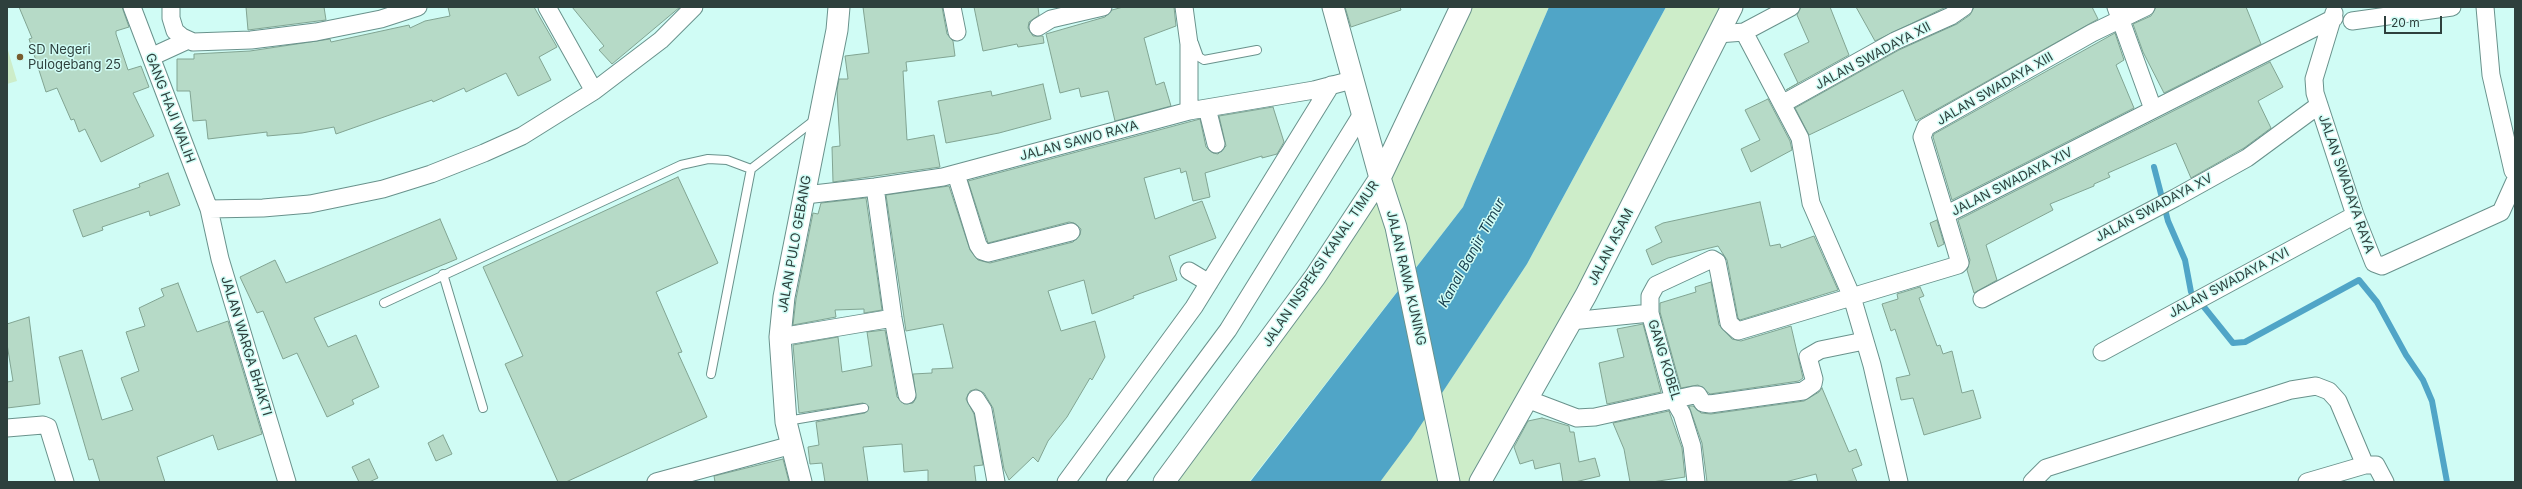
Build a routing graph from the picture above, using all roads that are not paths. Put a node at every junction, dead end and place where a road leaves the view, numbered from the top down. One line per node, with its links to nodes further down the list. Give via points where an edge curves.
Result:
1 (132, 7): 28 (street, GANG HAJI WALIH)
2 (171, 7): 26 (street, via 172,26)
3 (418, 7): 26 (street, via 381,19 316,32 251,40)
4 (547, 7): 31 (street)
5 (694, 7): 31 (street, via 661,40)
6 (839, 7): 38 (street, JALAN PULO GEBANG, via 837,30)
7 (952, 7): 23 (street)
8 (1103, 7): 22 (street, via 1051,19)
9 (1184, 7): 35 (street, via 1189,44)
10 (1188, 7): 27 (lane, via 1195,49 1204,60)
11 (1333, 7): 29 (street, JALAN RAWA KUNING)
12 (1461, 7): 43 (street, JALAN INSPEKSI KANAL TIMUR)
13 (1732, 7): 25 (street, JALAN ASAM)
14 (1791, 7): 24 (street)
15 (1964, 7): 32 (street, JALAN SWADAYA XII)
16 (2146, 7): 20 (street, JALAN SWADAYA XIII)
17 (2452, 7): 21 (street)
18 (2485, 7): 42 (street, via 2491,75)
19 (2334, 12): 33 (street, JALAN SWADAYA RAYA, via 2314,79); 36 (street, JALAN SWADAYA XIV)
20 (2117, 16): 36 (street); 48 (street, JALAN SWADAYA XIII, via 1923,131 1926,153)
21 (2352, 21)
22 (1038, 28)
23 (957, 32)
24 (1744, 32): 25 (street); 32 (street)
25 (1718, 34): 58 (street, JALAN ASAM)
26 (188, 40): 28 (street)
27 (1257, 50)
28 (151, 57): 46 (street, GANG HAJI WALIH)
29 (1352, 80): 30 (street, JALAN SAWO RAYA); 37 (street, JALAN RAWA KUNING)
30 (1331, 85): 34 (street, JALAN SAWO RAYA); 52 (street)
31 (594, 91): 46 (street, via 522,136 431,174 310,204 263,208)
32 (1782, 104): 53 (street, via 1800,138 1811,203)
33 (2318, 105): 47 (street, JALAN SWADAYA RAYA); 54 (street, JALAN SWADAYA XV, via 2247,158)
34 (1207, 108): 35 (street, JALAN SAWO RAYA); 39 (street)
35 (1189, 111): 41 (street, JALAN SAWO RAYA)
36 (2147, 112): 48 (street, JALAN SWADAYA XIV)
37 (1362, 114): 43 (street, JALAN RAWA KUNING); 80 (street, via 1228,330)
38 (817, 118): 40 (lane); 45 (street, JALAN PULO GEBANG)
39 (1216, 144)
40 (751, 169): 51 (lane, via 727,160 708,159 681,165); 62 (lane)
41 (956, 174): 44 (street, JALAN SAWO RAYA); 49 (street, via 982,251 988,253)
42 (2514, 176): 47 (street, JALAN SWADAYA RAYA, via 2502,212 2382,266 2374,263)
43 (1380, 178): 73 (street, JALAN RAWA KUNING, via 1396,227); 81 (street, JALAN INSPEKSI KANAL TIMUR, via 1315,277)
44 (875, 188): 45 (street, JALAN SAWO RAYA); 57 (street)
45 (805, 194): 59 (street, JALAN PULO GEBANG, via 784,297)
46 (209, 208): 75 (street, JALAN WARGA BHAKTI, via 220,259)
47 (2355, 215): 61 (street, JALAN SWADAYA XVI)
48 (1946, 216): 53 (street, JALAN SWADAYA XIV, via 1959,264)
49 (1071, 232)
50 (1190, 270): 52 (street)
51 (443, 274): 55 (lane); 67 (lane)
52 (1209, 283): 79 (street, via 1194,308)
53 (1852, 297): 56 (street, JALAN SWADAYA XIV, via 1738,331 1729,323 1717,262 1712,259 1656,285 1650,296); 60 (street)
54 (1982, 299)
55 (384, 303)
56 (1650, 313): 58 (street, GANG KOBEL); 66 (street, GANG KOBEL)
57 (893, 318): 59 (street); 63 (street)
58 (1572, 320): 65 (street, JALAN ASAM)
59 (780, 337): 69 (street, JALAN PULO GEBANG)
60 (1864, 341): 66 (street, via 1820,350 1808,357 1814,379 1813,384 1803,391 1710,404 1703,403 1698,395); 84 (street)
61 (2102, 352)
62 (711, 374)
63 (907, 395)
64 (976, 399): 78 (street, via 983,410)
65 (1527, 399): 66 (street, via 1577,418 1595,417); 82 (street, JALAN ASAM)
66 (1674, 400): 83 (street, GANG KOBEL, via 1682,414 1692,446)
67 (483, 408)
68 (864, 408): 69 (lane)
69 (786, 422): 71 (street, JALAN PULO GEBANG)
70 (7, 428): 74 (street, via 43,425 48,428)
71 (792, 445): 76 (street); 77 (street, JALAN PULO GEBANG)
72 (2365, 464): 85 (street, via 2338,401 2329,391 2316,386 2291,390 2046,468); 86 (street); 87 (street, via 2376,465)
73 (1448, 474)
74 (65, 482)
75 (287, 482)
76 (656, 482)
77 (801, 482)
78 (996, 482)
79 (1066, 482)
80 (1115, 482)
81 (1164, 482)
82 (1480, 482)
83 (1696, 482)
84 (1899, 482)
85 (2032, 482)
86 (2307, 482)
87 (2385, 482)

